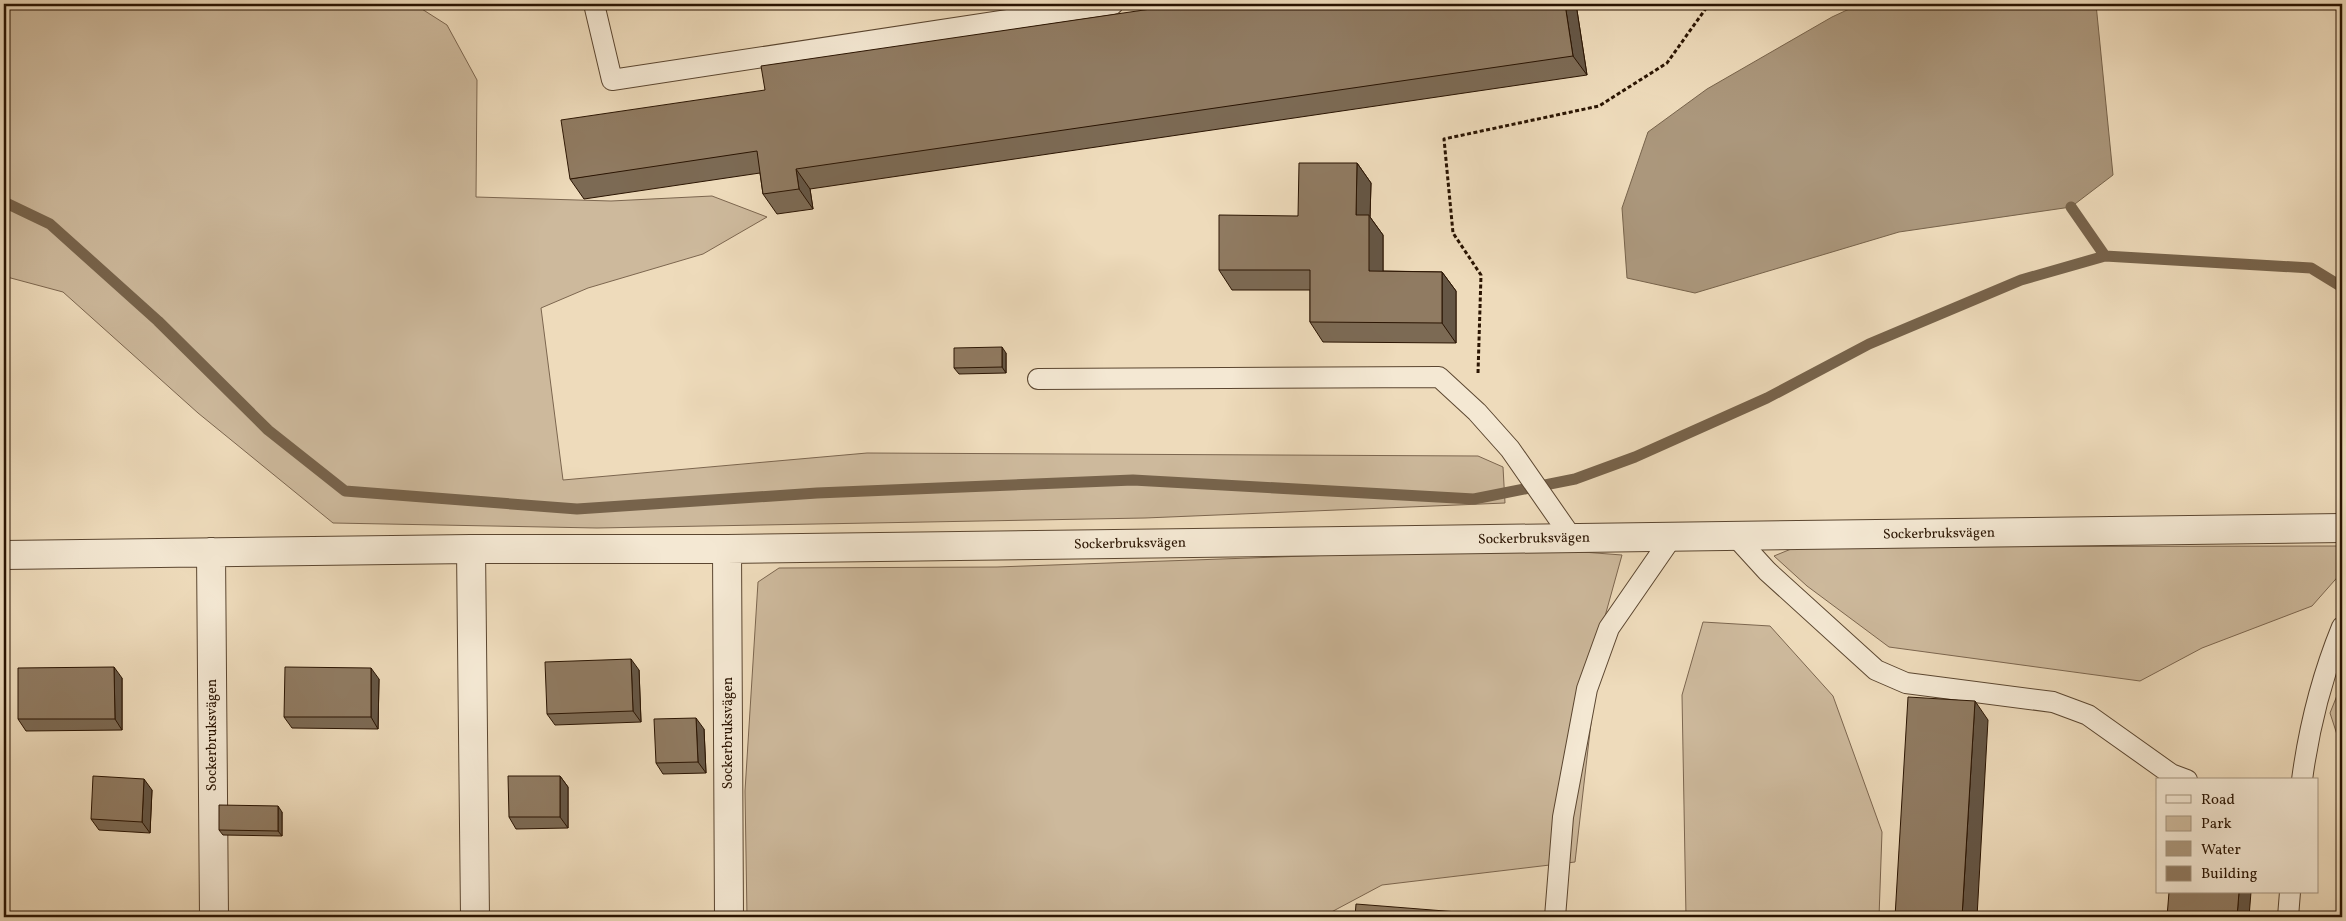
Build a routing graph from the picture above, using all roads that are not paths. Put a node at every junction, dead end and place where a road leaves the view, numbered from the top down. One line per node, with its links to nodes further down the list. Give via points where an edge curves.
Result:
1 (594, 4): 2 (lane, via 612,80)
2 (1113, 4)
3 (1038, 379): 6 (lane, via 1439,377 1510,449)
4 (2342, 528): 5 (street, Sockerbruksvägen)
5 (1735, 536): 7 (street, Sockerbruksvägen); 13 (lane, via 1767,571 1876,670 1906,683 2053,702 2088,715 2171,774)
6 (1572, 538): 7 (street, Sockerbruksvägen); 9 (street, Sockerbruksvägen)
7 (1672, 538): 19 (lane, via 1608,628 1586,689 1563,817)
8 (471, 549): 9 (street, Sockerbruksvägen); 10 (street, Sockerbruksvägen); 17 (street)
9 (727, 549): 18 (street, Sockerbruksvägen)
10 (211, 552): 11 (street, Sockerbruksvägen); 16 (street, Sockerbruksvägen)
11 (4, 555)
12 (2342, 627): 14 (lane, via 2325,669 2306,746)
13 (2182, 778)
14 (2302, 778)
15 (2290, 894): 20 (lane)
16 (214, 917)
17 (475, 917)
18 (730, 917)
19 (1555, 917)
20 (2288, 917)

